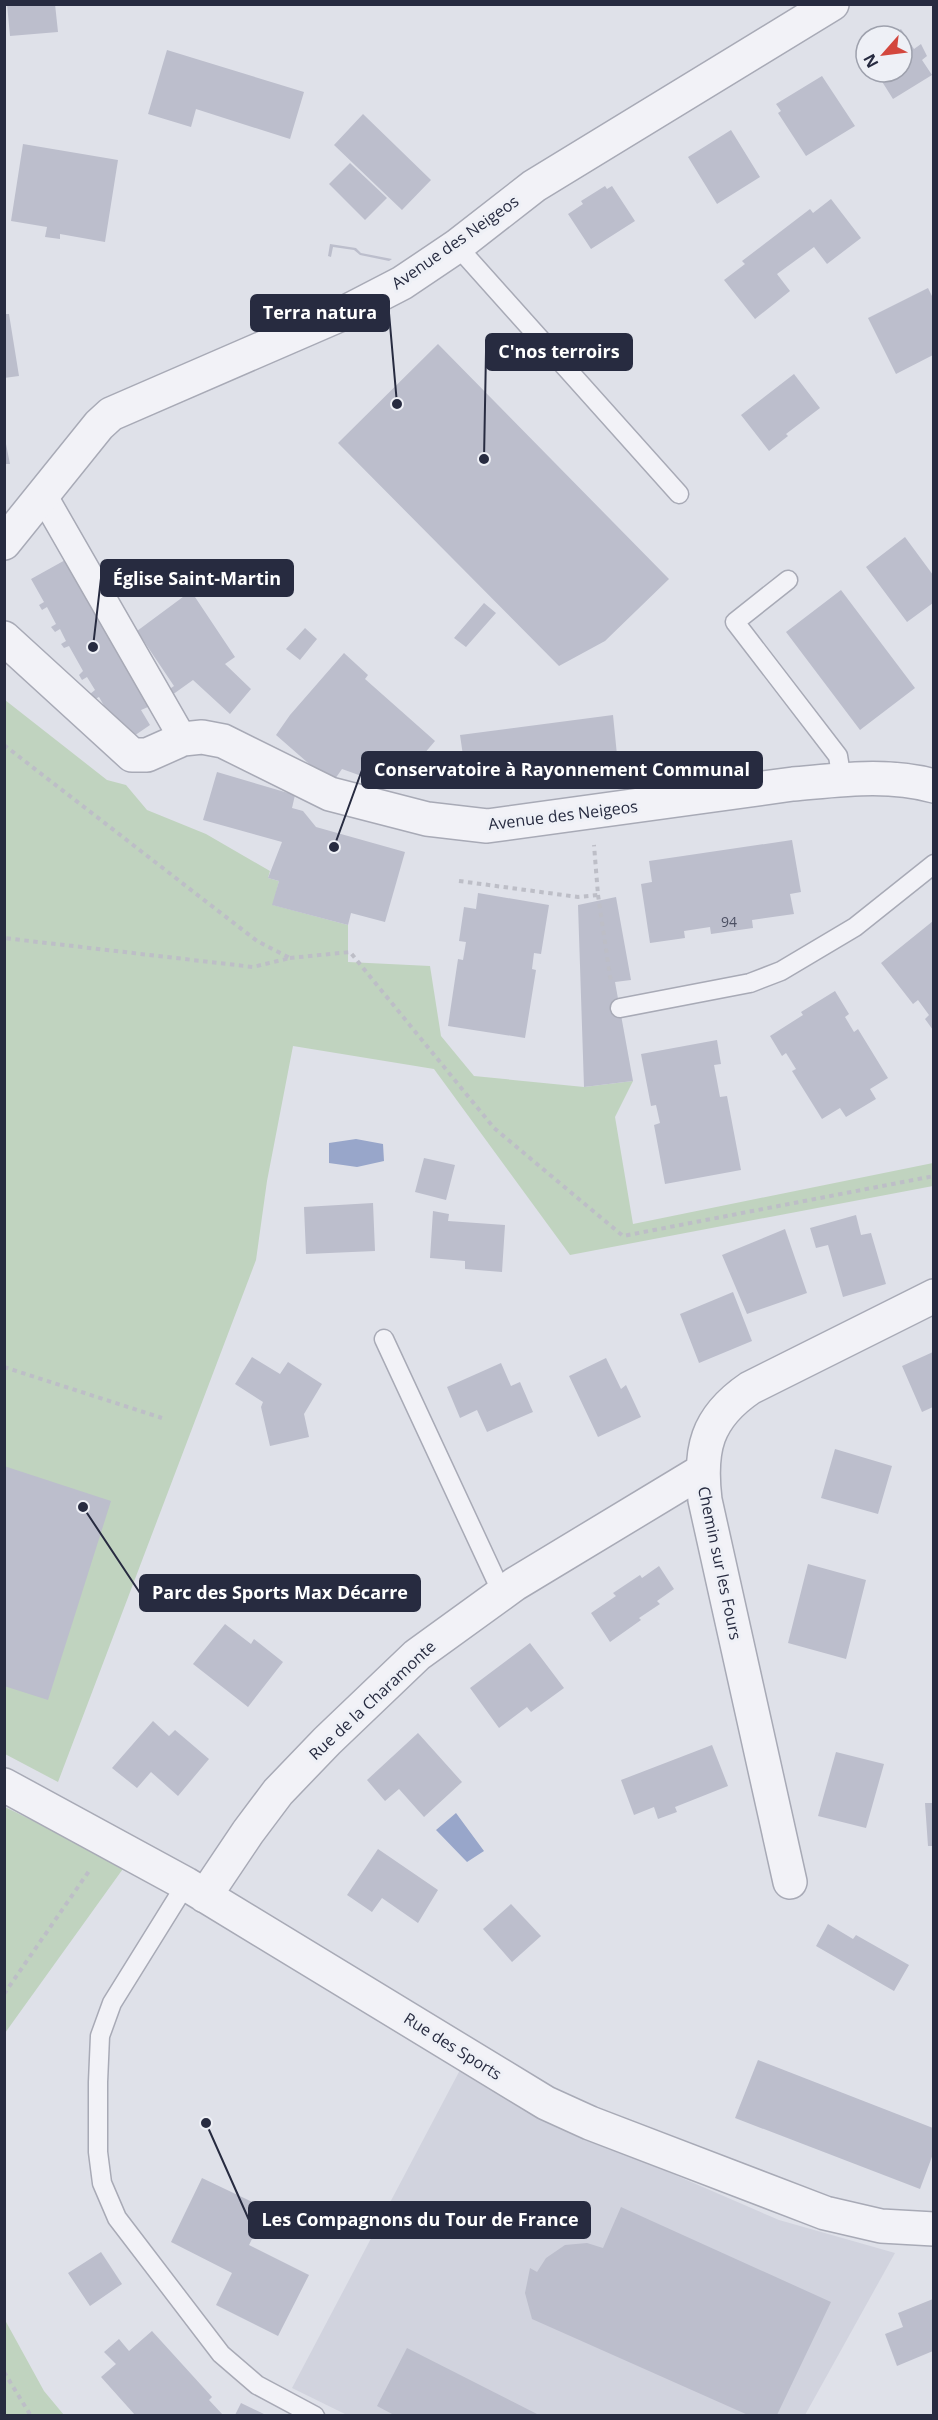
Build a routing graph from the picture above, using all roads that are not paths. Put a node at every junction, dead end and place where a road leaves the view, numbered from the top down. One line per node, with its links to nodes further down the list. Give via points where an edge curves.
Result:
1 (831, 4): 2 (street, Avenue des Neigeos, via 534,186)
2 (457, 246): 3 (lane); 4 (street, Avenue des Neigeos, via 402,283 346,312 111,414)
3 (679, 494)
4 (43, 495): 5 (street, Avenue des Neigeos); 8 (street)
5 (4, 543)
6 (788, 580): 9 (lane, via 735,622 838,756)
7 (4, 638): 8 (street, Avenue des Neigeos, via 132,755 147,755)
8 (183, 739): 9 (street, Avenue des Neigeos, via 223,741 330,794 427,819 487,826)
9 (842, 780): 10 (street, Avenue des Neigeos, via 881,778)
10 (933, 786)
11 (933, 864): 12 (lane, via 855,927 781,971 750,983)
12 (620, 1008)
13 (933, 1296): 15 (street, Chemin sur les Fours, via 750,1388 732,1401 705,1444)
14 (384, 1339): 16 (lane)
15 (702, 1471): 16 (street, Rue de la Charamonte); 18 (street, Chemin sur les Fours, via 705,1500)
16 (502, 1593): 19 (street, Rue de la Charamonte, via 417,1654 327,1741 278,1792)
17 (4, 1785): 19 (street, Rue des Sports)
18 (790, 1882)
19 (196, 1890): 20 (street, Rue des Sports, via 546,2103 825,2212 881,2226); 21 (lane, via 112,2002 100,2036 98,2129 102,2183 117,2218 221,2354 257,2385)
20 (933, 2229)
21 (315, 2415)

